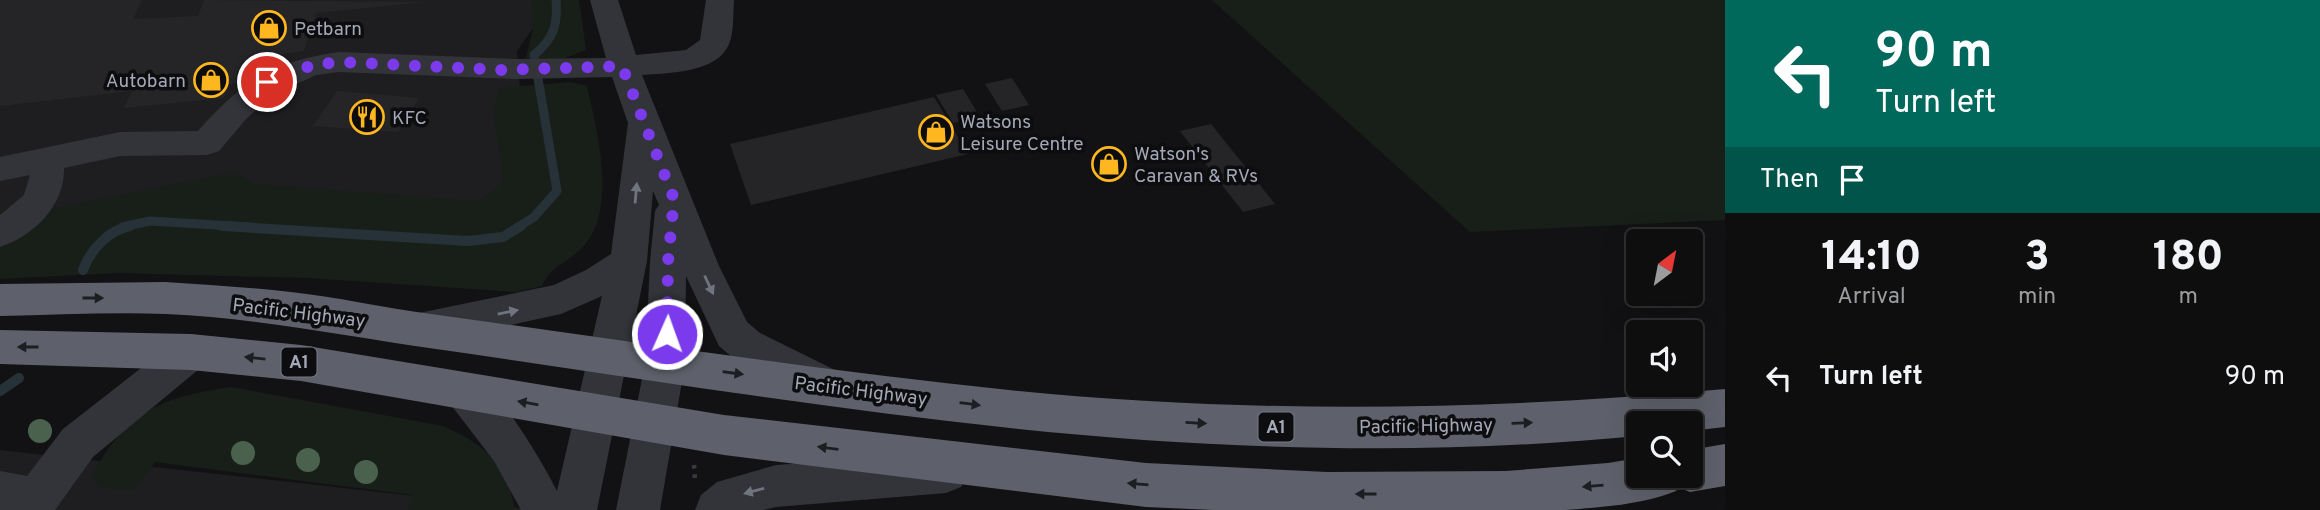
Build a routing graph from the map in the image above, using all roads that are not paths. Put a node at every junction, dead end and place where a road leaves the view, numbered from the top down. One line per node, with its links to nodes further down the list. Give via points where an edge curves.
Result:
1 (604, 0): 3 (street)
2 (720, 0): 3 (street, via 714,44 701,55)
3 (622, 66): 4 (street); 6 (street)
4 (557, 68): 5 (street)
5 (515, 70): 7 (street, via 313,64 287,72 253,92 207,143 120,144)
6 (642, 122): 9 (street); 11 (street, one-way to 6)
7 (47, 160): 8 (street); 10 (street, via 47,182 40,200)
8 (0, 169)
9 (674, 199): 17 (street); 18 (street, one-way to 18, via 733,334)
10 (0, 233)
11 (629, 261): 13 (street, one-way to 11, via 561,299); 16 (street)
12 (0, 300): 13 (highway, Pacific Highway / A1, one-way to 13, via 165,298 292,308)
13 (417, 329): 16 (highway, Pacific Highway / A1)
14 (0, 347): 15 (highway, A1, one-way to 14)
15 (191, 352): 19 (highway, A1, one-way to 15, via 301,363); 27 (street, via 78,443 37,498)
16 (610, 356): 17 (highway, Pacific Highway / A1); 21 (street)
17 (665, 364): 18 (highway, Pacific Highway / A1, one-way to 18); 22 (street)
18 (829, 386): 20 (highway, Pacific Highway / A1, one-way to 20, via 1010,409 1294,428 1588,421)
19 (466, 392): 21 (highway, A1, one-way to 19); 28 (street, via 511,446)
20 (1725, 408)
21 (595, 414): 22 (highway, A1); 29 (street)
22 (656, 424): 24 (highway, A1, one-way to 22); 30 (street)
23 (1725, 465): 25 (highway)
24 (993, 469): 26 (highway, A1, one-way to 24, via 1506,493 1327,495 1146,485); 31 (street, one-way to 31, via 776,486 733,497)
25 (1703, 469)
26 (1626, 482)
27 (0, 492)
28 (543, 510)
29 (575, 510)
30 (638, 510)
31 (717, 510)

